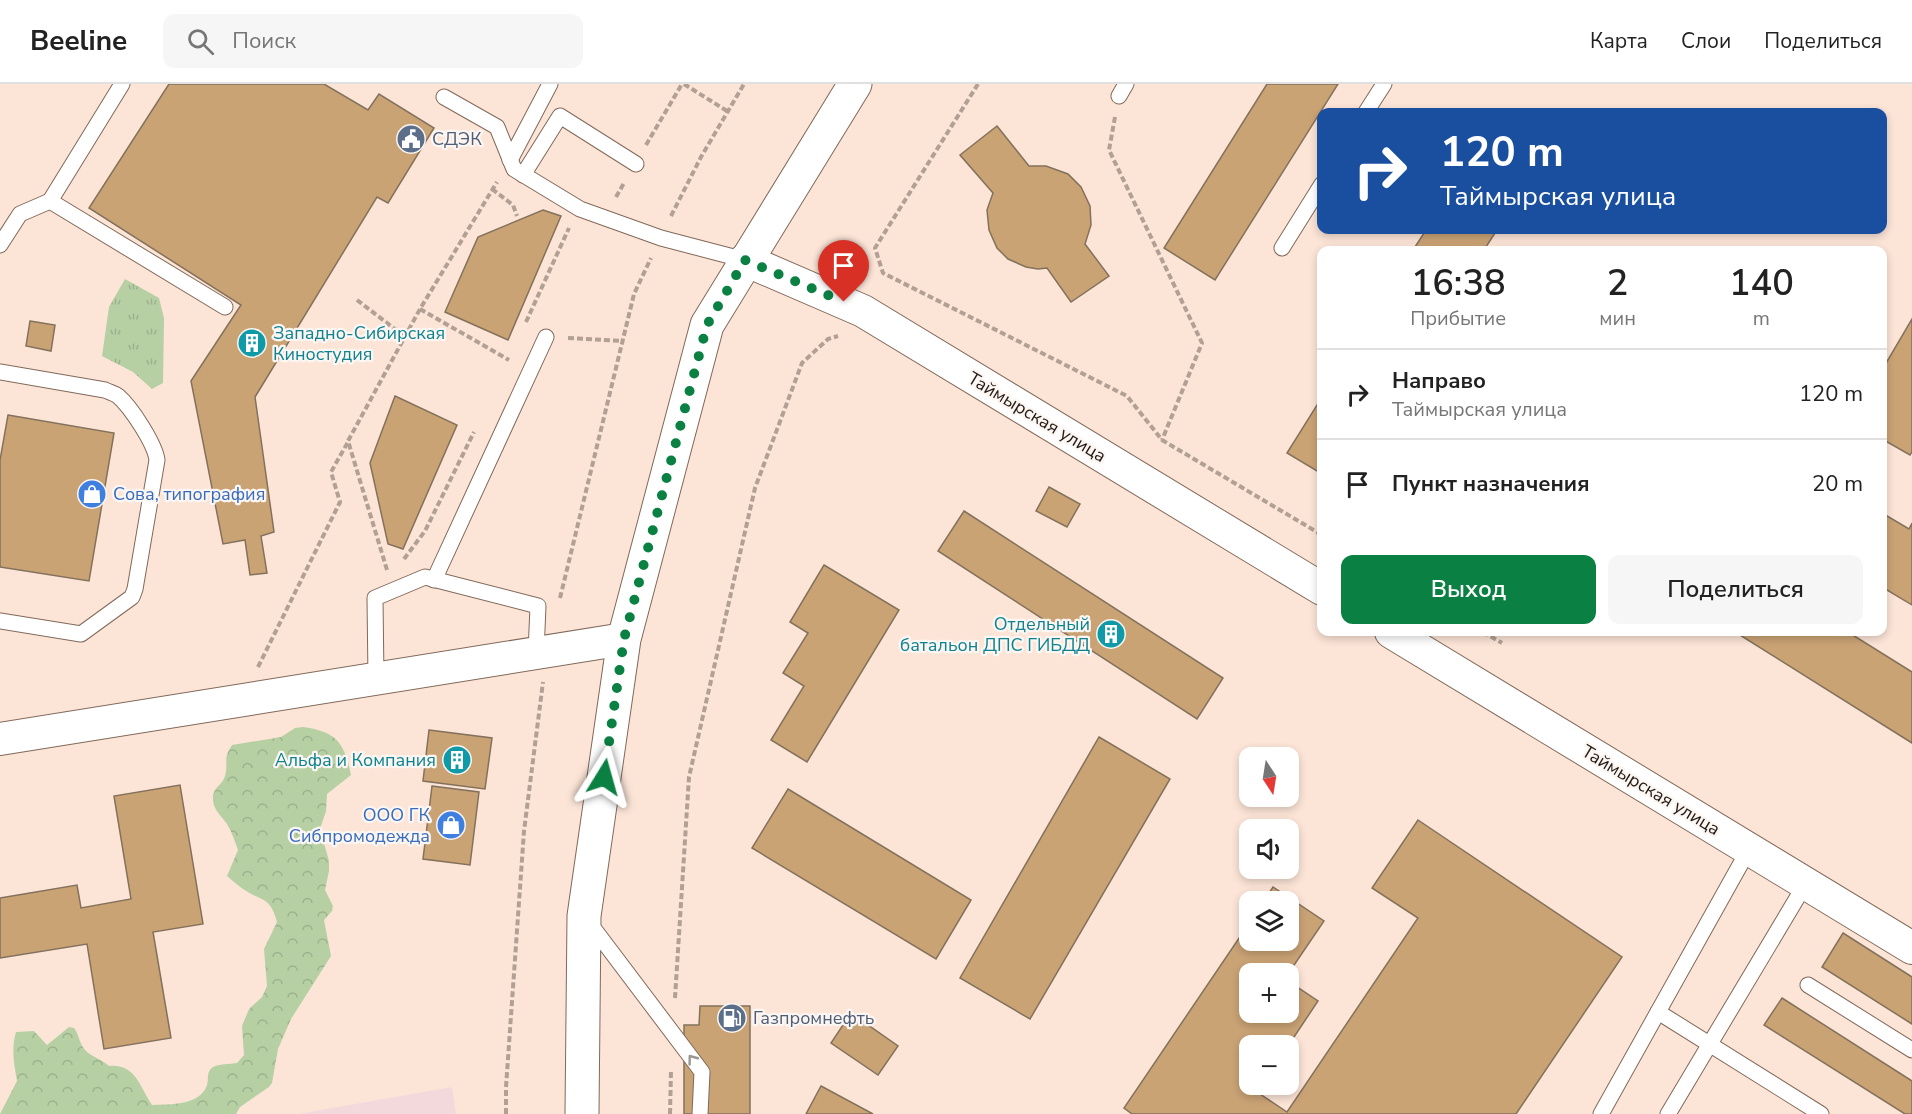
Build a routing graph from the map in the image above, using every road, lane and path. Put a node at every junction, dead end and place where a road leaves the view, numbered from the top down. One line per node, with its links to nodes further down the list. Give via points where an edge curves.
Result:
1 (122, 84): 17 (lane)
2 (550, 84): 12 (lane)
3 (684, 84): 11 (path)
4 (744, 84): 11 (path)
5 (855, 84): 23 (main road)
6 (978, 84): 34 (path, via 875,248 883,273 1127,396)
7 (1384, 84): 10 (lane)
8 (1123, 90): 34 (path, via 1109,150 1202,343)
9 (444, 97): 12 (lane, via 497,127)
10 (1369, 108)
11 (728, 111): 20 (path)
12 (510, 160): 14 (lane); 15 (path)
13 (636, 164): 14 (lane, via 560,116)
14 (523, 175): 20 (lane, via 580,209)
15 (492, 189): 18 (path, via 513,205); 26 (path)
16 (1317, 192): 22 (lane)
17 (50, 201): 21 (lane, via 20,214); 25 (lane)
18 (517, 216)
19 (571, 222): 27 (path)
20 (661, 238): 23 (lane); 40 (path, via 634,294)
21 (0, 246)
22 (1282, 248)
23 (745, 260): 39 (street, Таймырская улица, via 863,311); 44 (main road, via 707,325)
24 (357, 300): 28 (path)
25 (225, 307)
26 (420, 309): 28 (path); 31 (path, via 509,360)
27 (524, 326)
28 (404, 336): 35 (path)
29 (839, 336): 56 (path, via 828,339 802,363 755,488 689,777)
30 (546, 337): 37 (lane)
31 (512, 352)
32 (0, 372): 41 (lane, via 117,395 151,441 157,460 132,597 81,633)
33 (477, 424): 38 (path, via 425,531)
34 (1162, 440): 36 (path)
35 (348, 441): 38 (path); 48 (path, via 331,472 340,502)
36 (1317, 532)
37 (434, 580): 38 (lane, via 426,577); 46 (lane, via 538,606)
38 (391, 585): 47 (lane, via 375,598)
39 (1317, 586)
40 (558, 606)
41 (0, 621)
42 (1398, 636): 50 (street, Таймырская улица)
43 (1490, 636): 45 (path)
44 (624, 639): 46 (street); 52 (main road)
45 (1502, 643)
46 (541, 653): 47 (street); 59 (path, via 524,831)
47 (376, 680): 48 (street)
48 (240, 701): 49 (street)
49 (0, 740)
50 (1749, 849): 51 (street, Таймырская улица); 55 (lane)
51 (1806, 883): 53 (street, Таймырская улица); 57 (lane)
52 (584, 916): 56 (lane); 60 (main road)
53 (1912, 948)
54 (1808, 985): 58 (lane)
55 (1658, 1012): 57 (lane); 63 (lane)
56 (673, 1033): 61 (path); 62 (lane, one-way to 56, via 702,1072)
57 (1709, 1045): 64 (lane); 65 (lane)
58 (1912, 1050)
59 (506, 1114)
60 (582, 1114)
61 (670, 1114)
62 (700, 1114)
63 (1601, 1114)
64 (1668, 1114)
65 (1821, 1114)

